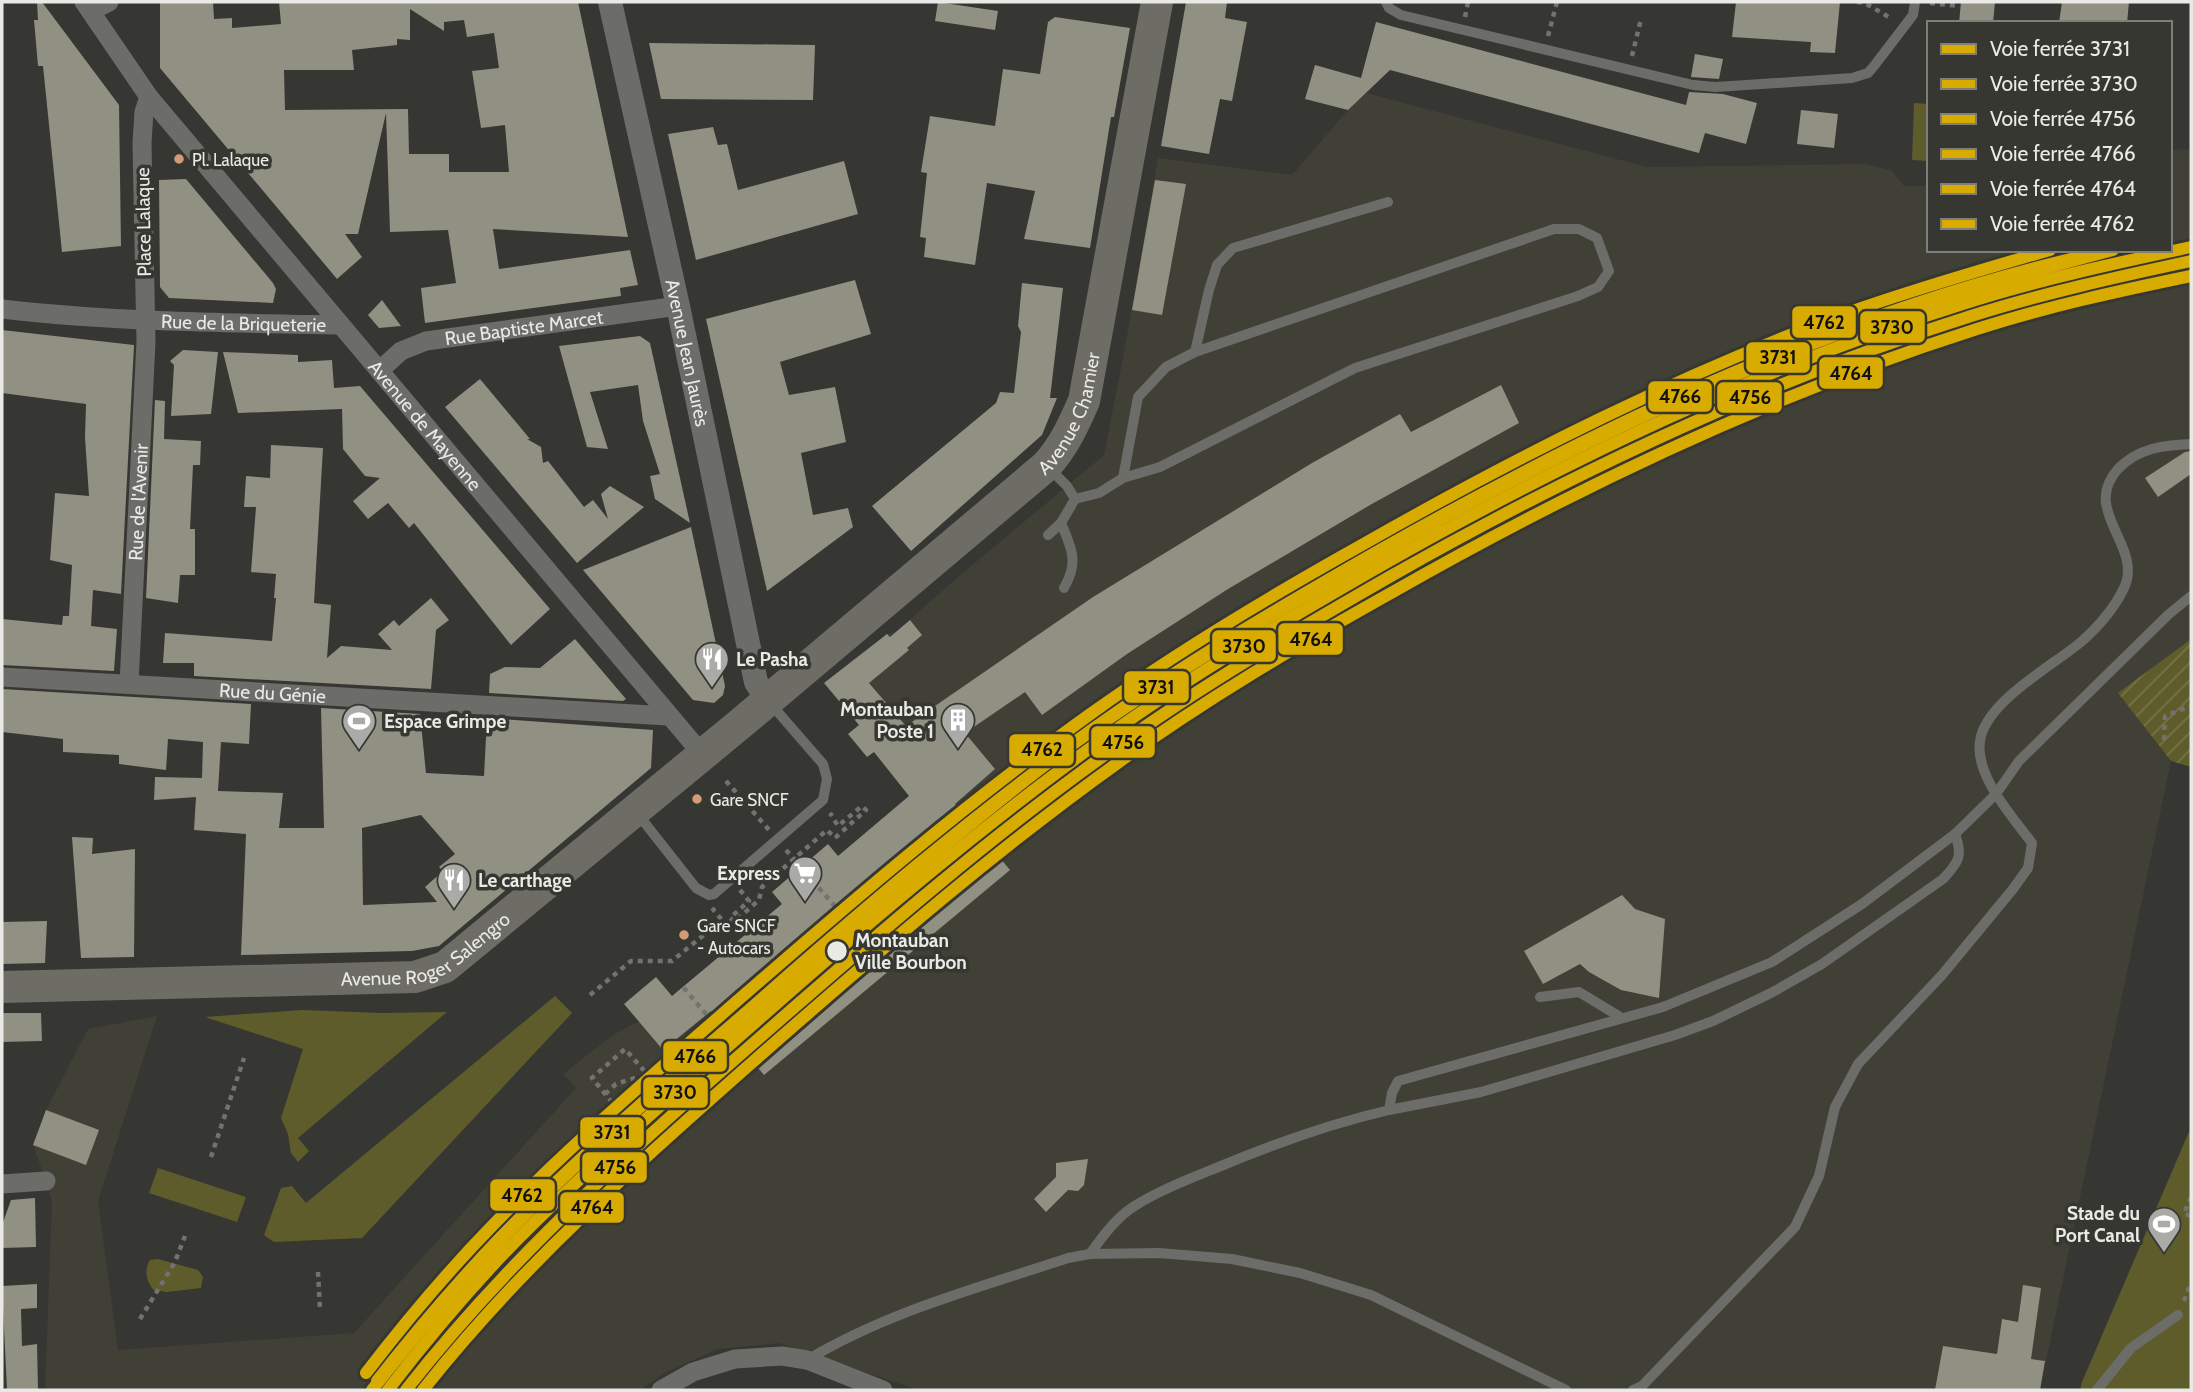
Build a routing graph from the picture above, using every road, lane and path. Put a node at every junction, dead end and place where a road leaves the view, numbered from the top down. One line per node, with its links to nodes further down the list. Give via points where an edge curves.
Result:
1 (109, 2): 9 (street)
2 (610, 2): 16 (street, Avenue Jean Jaurès)
3 (1157, 2): 23 (main road, Avenue Chamier, via 1084,401 1071,433)
4 (1386, 2): 12 (lane, via 1401,15)
5 (1557, 2): 12 (path)
6 (1857, 2): 11 (path)
7 (1918, 2): 8 (path); 11 (lane)
8 (1960, 6)
9 (88, 7): 14 (street)
10 (1642, 19): 13 (path)
11 (1905, 26): 13 (lane, via 1868,73 1852,78 1716,87)
12 (1544, 50): 13 (lane)
13 (1628, 70)
14 (149, 97): 18 (street, Place Lalaque, via 142,143); 19 (street, Avenue de Mayenne)
15 (1388, 202): 20 (lane, via 1233,248 1217,265)
16 (678, 306): 21 (street, Rue Baptiste Marcet, via 426,341 401,351); 32 (street, Avenue Jean Jaurès, via 756,682)
17 (2, 309): 18 (street)
18 (145, 320): 19 (street, Rue de la Briqueterie); 31 (street, Rue de l'Avenir)
19 (341, 325): 21 (street, Avenue de Mayenne)
20 (1195, 352): 24 (lane, via 1166,368 1138,397); 24 (lane, via 1554,229 1578,229 1598,238 1609,271 1598,287 1578,296 1355,368 1160,467)
21 (380, 370): 34 (street, Avenue de Mayenne)
22 (2191, 444): 38 (lane, via 2154,447 2124,463 2111,477 2106,506 2128,560 2128,579 2111,610 2081,641 2013,692 1986,723 1979,752)
23 (1046, 466): 25 (lane); 32 (main road, Avenue Chamier)
24 (1122, 478): 25 (lane, via 1099,494)
25 (1074, 499): 26 (lane)
26 (1061, 523): 27 (lane); 28 (lane, via 1074,557)
27 (1048, 535)
28 (1064, 589)
29 (2191, 596): 38 (lane, via 2019,761)
30 (2, 677): 31 (street, Rue du Génie)
31 (128, 684): 34 (street, Rue du Génie)
32 (767, 700): 36 (main road, Avenue Roger Salengro); 39 (lane, via 823,764 827,779)
33 (2191, 706): 35 (path, via 2165,716)
34 (668, 716): 36 (street, Avenue de Mayenne)
35 (2164, 740)
36 (702, 754): 40 (main road, Avenue Roger Salengro)
37 (726, 781): 42 (path)
38 (1996, 794): 41 (lane); 79 (lane, via 2032,843 2028,868 1942,975 1858,1064 1835,1107 1819,1176 1795,1227 1642,1386)
39 (823, 800): 42 (lane); 43 (path, via 838,826 862,806 866,810 835,838 827,830)
40 (635, 810): 42 (lane, via 696,888 709,895); 53 (main road, Avenue Roger Salengro, via 445,967 415,977)
41 (1955, 834): 56 (lane, via 1862,904 1772,961 1663,1007); 62 (lane, via 1961,849 1956,865 1943,879 1822,964 1771,993 1675,1035 1481,1092)
42 (777, 839): 43 (path)
43 (794, 859): 45 (path, via 762,887 759,900 734,922 730,918 749,901); 48 (path)
44 (887, 873): 48 (path)
45 (737, 887)
46 (720, 901): 54 (path, via 712,908 722,920 672,961 631,961)
47 (913, 907): 50 (path)
48 (841, 912): 49 (path); 57 (path)
49 (847, 920)
50 (888, 927): 51 (path); 61 (path)
51 (904, 945)
52 (683, 987): 57 (path)
53 (2, 988)
54 (590, 995)
55 (1541, 997): 56 (lane, via 1579,992)
56 (1622, 1018): 62 (lane, via 1398,1081)
57 (711, 1020): 59 (path)
58 (244, 1058): 64 (path)
59 (648, 1074): 60 (path, via 617,1084); 60 (path, via 625,1049 592,1079)
60 (605, 1094): 63 (path)
61 (696, 1097): 63 (path); 63 (path, via 692,1093 649,1130 652,1135 634,1150)
62 (1389, 1110): 70 (lane, via 1323,1126 1191,1178 1132,1207)
63 (645, 1141)
64 (211, 1157)
65 (47, 1181): 66 (street)
66 (2, 1184)
67 (2191, 1197): 68 (path, via 2185,1214)
68 (2191, 1216)
69 (185, 1236): 74 (path, via 176,1262)
70 (1090, 1254): 75 (lane, via 906,1310); 78 (lane, via 1219,1258 1300,1273 1371,1295)
71 (318, 1272): 72 (path)
72 (320, 1309)
73 (2178, 1315): 80 (lane, via 2131,1348)
74 (140, 1320)
75 (807, 1360): 76 (street, via 782,1356 735,1359 694,1371); 77 (street)
76 (661, 1390)
77 (883, 1390)
78 (1566, 1390)
79 (1633, 1390)
80 (2096, 1390)

